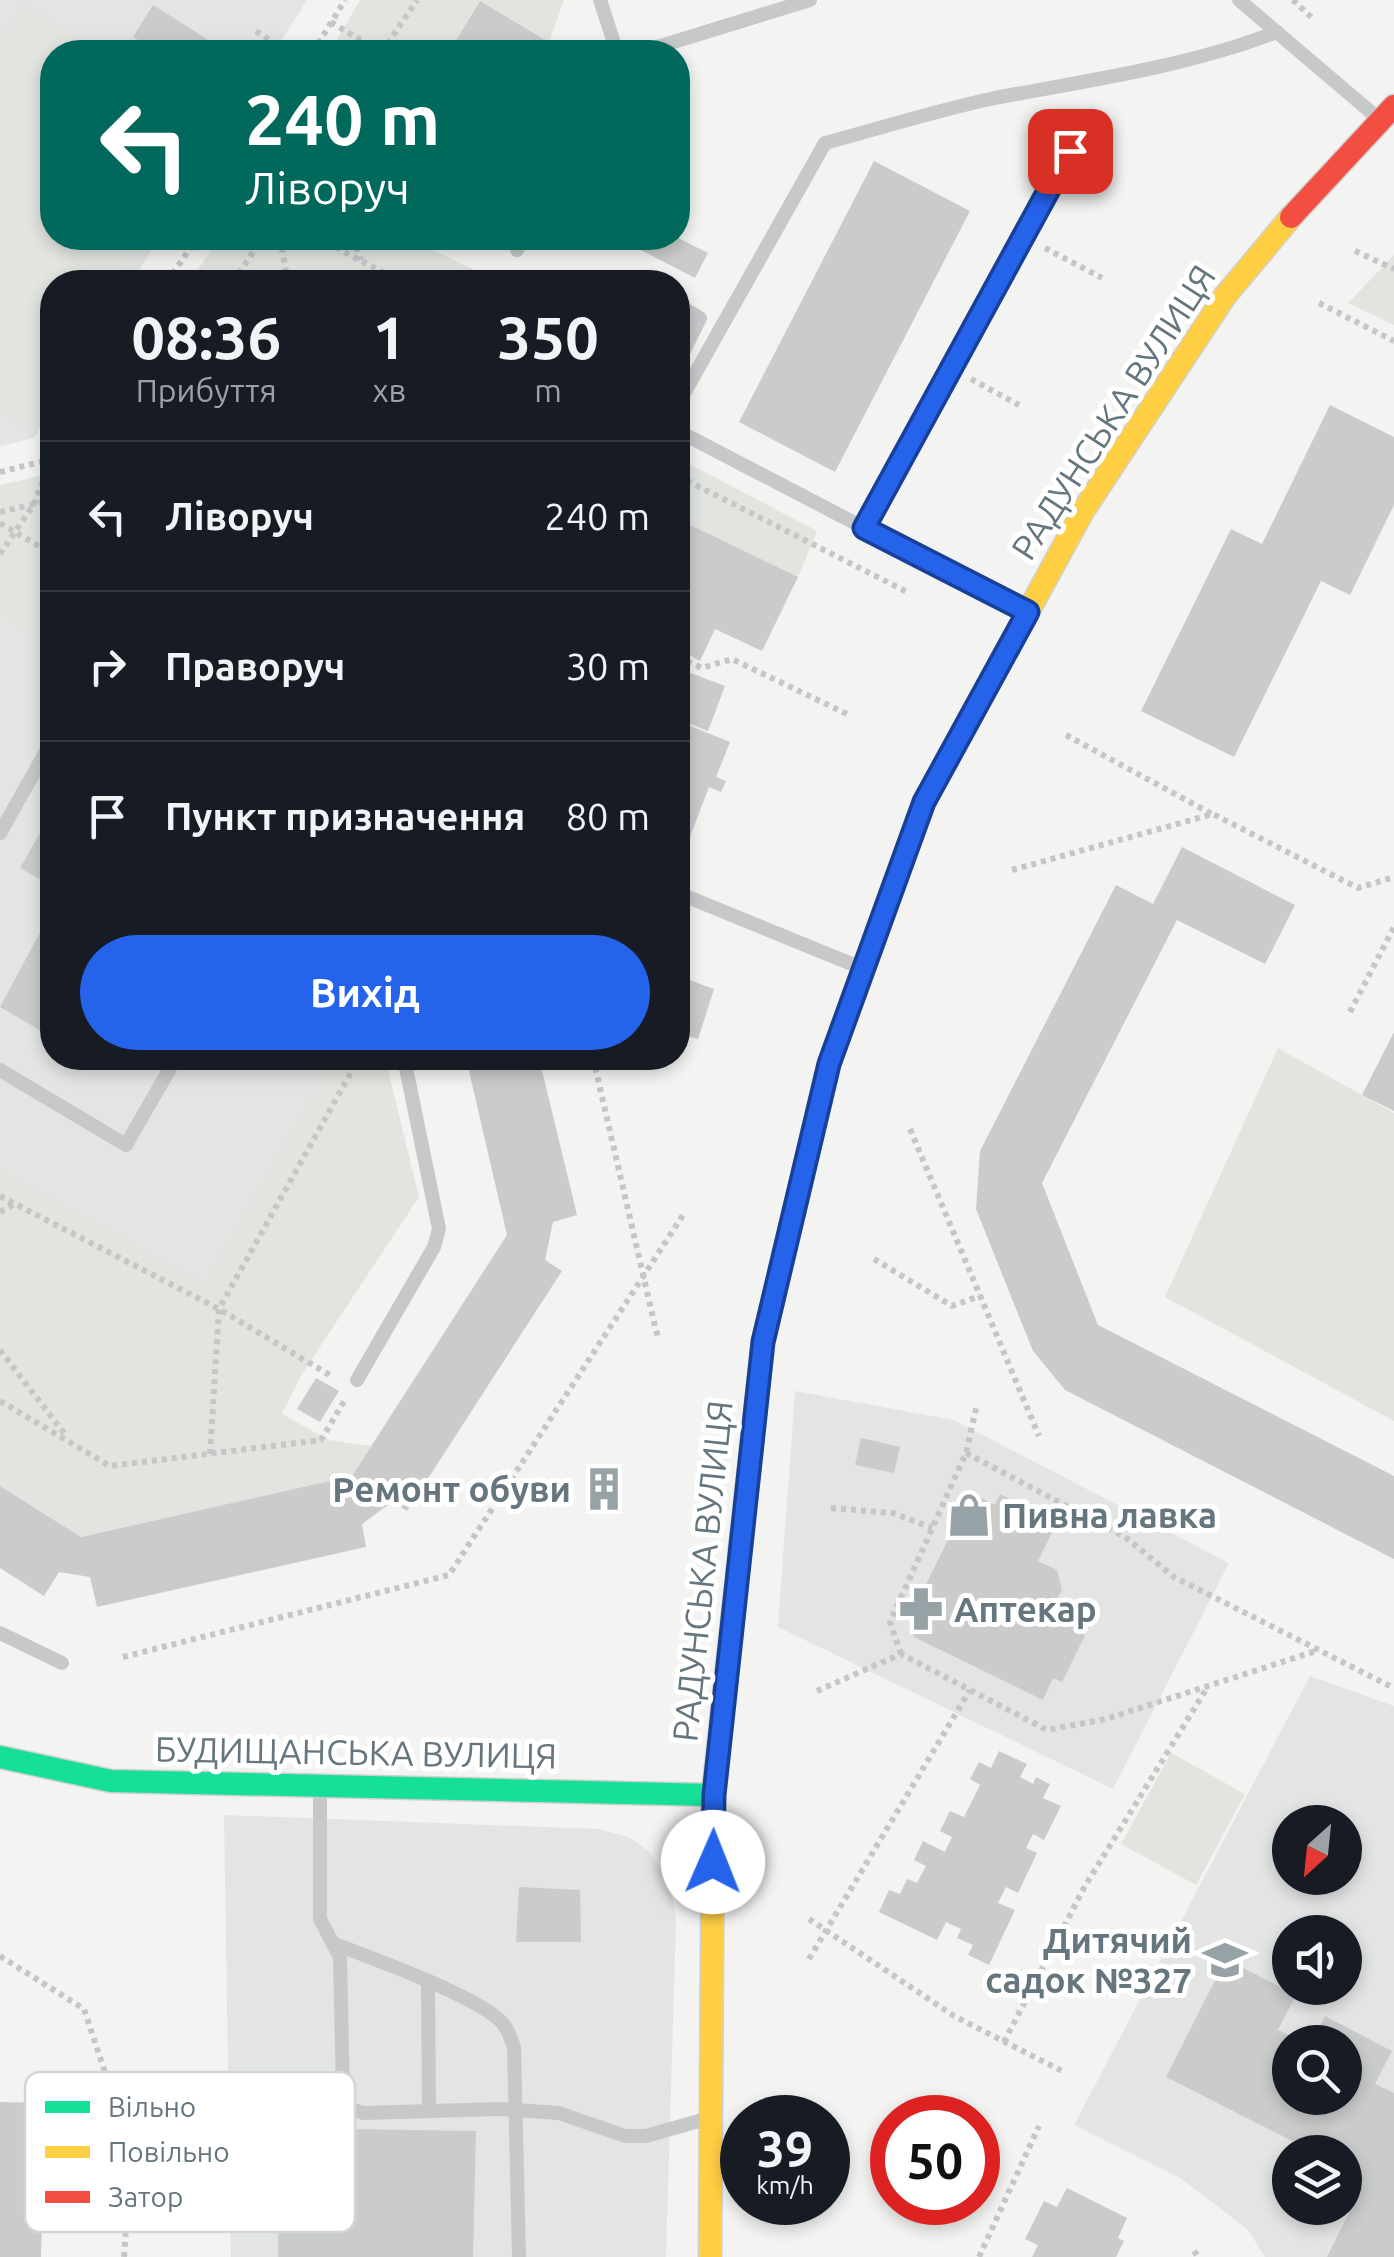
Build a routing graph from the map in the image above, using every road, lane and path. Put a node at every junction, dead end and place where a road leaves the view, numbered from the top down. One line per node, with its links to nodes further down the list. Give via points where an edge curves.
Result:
1 (345, 0): 8 (path)
2 (417, 0): 14 (path)
3 (600, 0): 15 (lane)
4 (810, 0): 16 (lane)
5 (1238, 0): 10 (lane)
6 (1292, 0): 7 (path)
7 (1312, 18)
8 (331, 22): 12 (path); 13 (path)
9 (256, 31): 11 (path)
10 (1277, 32): 17 (lane); 32 (lane, via 1162,68 989,99 824,142)
11 (270, 40)
12 (320, 40)
13 (361, 40)
14 (389, 40)
15 (612, 40)
16 (680, 40)
17 (1387, 112): 48 (main road, РАДУНСЬКА ВУЛИЦЯ, via 1225,296 1082,511)
18 (1070, 151): 19 (lane)
19 (1023, 237): 26 (path); 31 (lane)
20 (341, 250): 23 (path)
21 (358, 250): 23 (path)
22 (1355, 251): 25 (path)
23 (362, 261): 24 (path)
24 (379, 270)
25 (1394, 270)
26 (1102, 278)
27 (1319, 303): 30 (path)
28 (690, 312): 29 (lane, via 700,318)
29 (690, 338)
30 (1394, 342)
31 (951, 368): 33 (path); 43 (lane)
32 (690, 382)
33 (1019, 404)
34 (690, 438): 43 (lane)
35 (40, 462): 36 (path)
36 (0, 472)
37 (690, 482): 47 (path)
38 (40, 489): 40 (path)
39 (40, 503): 40 (path)
40 (34, 504): 41 (path); 44 (path)
41 (0, 512)
42 (0, 523): 44 (path)
43 (864, 528): 48 (lane)
44 (15, 532): 45 (path); 46 (path)
45 (40, 547)
46 (0, 554)
47 (909, 593)
48 (1028, 612): 59 (main road, РАДУНСЬКА ВУЛИЦЯ, via 924,802)
49 (690, 662): 50 (path, via 702,668 732,658)
50 (847, 714)
51 (1066, 735): 53 (path)
52 (40, 762): 54 (lane)
53 (1212, 814): 55 (path); 56 (path, via 1358,888)
54 (0, 832)
55 (1012, 870)
56 (1394, 876)
57 (690, 897): 59 (lane)
58 (1394, 927): 60 (path)
59 (864, 969): 97 (main road, РАДУНСЬКА ВУЛИЦЯ, via 829,1064 763,1342)
60 (1350, 1012)
61 (0, 1070): 62 (lane, via 126,1145)
62 (169, 1070)
63 (352, 1070): 74 (path)
64 (406, 1070): 77 (lane, via 439,1229)
65 (596, 1070): 72 (path)
66 (910, 1129): 73 (path)
67 (0, 1196): 68 (path)
68 (14, 1204): 69 (path); 74 (path)
69 (0, 1212)
70 (685, 1212): 72 (path)
71 (874, 1259): 73 (path, via 952,1306)
72 (644, 1276): 75 (path); 89 (path, via 448,1574)
73 (980, 1296): 80 (path)
74 (219, 1310): 77 (path); 83 (path)
75 (658, 1339)
76 (0, 1350): 81 (path)
77 (354, 1384): 83 (path, via 321,1440)
78 (0, 1400): 81 (path)
79 (977, 1404): 82 (path)
80 (1039, 1436)
81 (71, 1442): 83 (path, via 110,1466)
82 (966, 1453): 85 (path); 87 (path, via 1125,1536 1174,1577)
83 (210, 1454)
84 (832, 1508): 85 (path, via 893,1513)
85 (932, 1528): 88 (path, via 890,1622)
86 (0, 1632): 90 (lane)
87 (1319, 1650): 91 (path); 92 (path)
88 (901, 1654): 93 (path); 94 (path)
89 (123, 1657)
90 (62, 1663)
91 (1208, 1687): 94 (path, via 1047,1730); 104 (path, via 1086,1886)
92 (1394, 1688)
93 (817, 1690)
94 (970, 1690): 99 (path)
95 (0, 1757): 96 (main road, БУДИЩАНСЬКА ВУЛИЦЯ, via 112,1781)
96 (320, 1786): 97 (main road, БУДИЩАНСЬКА ВУЛИЦЯ); 100 (lane, via 320,1918)
97 (714, 1795): 111 (main road, РАДУНСЬКА ВУЛИЦЯ)
98 (809, 1919): 99 (path)
99 (826, 1931): 102 (path); 104 (path)
100 (335, 1944): 103 (lane); 106 (lane)
101 (0, 1956): 105 (path, via 84,2009)
102 (809, 1959)
103 (428, 1982): 109 (lane, via 504,2026 514,2047); 110 (lane)
104 (1004, 2042): 107 (path)
105 (105, 2072)
106 (343, 2072)
107 (1066, 2073)
108 (355, 2108): 110 (lane)
109 (518, 2110): 110 (lane); 111 (lane, via 559,2113 625,2136); 115 (lane)
110 (430, 2111)
111 (711, 2118): 116 (main road, РАДУНСЬКА ВУЛИЦЯ)
112 (1040, 2126): 117 (path)
113 (126, 2232): 114 (path)
114 (124, 2257)
115 (519, 2257)
116 (710, 2257)
117 (978, 2257)

